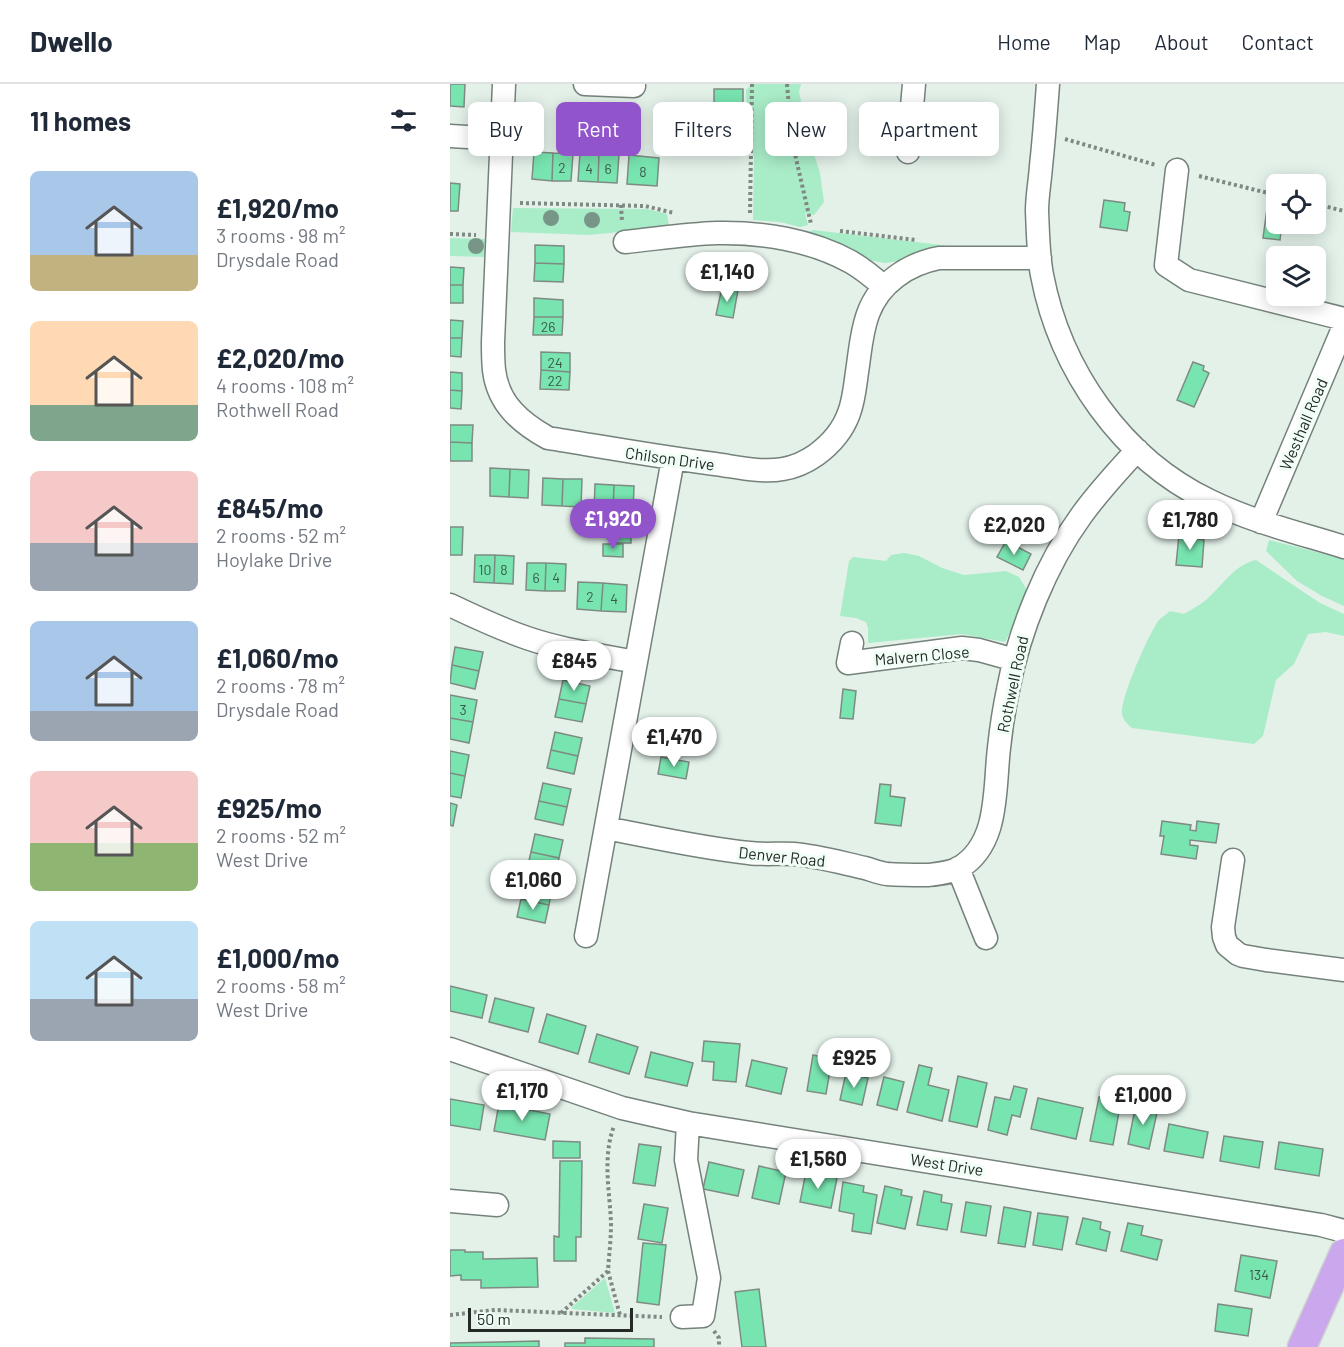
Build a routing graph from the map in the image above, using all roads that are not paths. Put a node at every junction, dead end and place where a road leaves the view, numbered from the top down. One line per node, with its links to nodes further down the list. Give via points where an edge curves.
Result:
1 (504, 84): 6 (street, Chilson Drive)
2 (585, 84): 5 (street)
3 (914, 84): 7 (street)
4 (1048, 84): 13 (street, via 1037,208)
5 (634, 86)
6 (503, 102)
7 (912, 102)
8 (450, 136): 9 (street)
9 (468, 137)
10 (500, 156): 18 (street, Chilson Drive, via 494,372 511,410 548,438)
11 (1177, 170): 15 (street, via 1166,265 1189,280)
12 (625, 242): 14 (street, via 716,233 789,240 832,253)
13 (1040, 258): 14 (street, Chilson Drive, via 939,258 903,271); 17 (street, via 1047,295 1066,351 1098,405)
14 (884, 287): 18 (street, Chilson Drive, via 868,315 850,411 826,447 801,464 782,469 758,470)
15 (1344, 319)
16 (1344, 326): 19 (street, Westhall Road)
17 (1137, 450): 19 (street, via 1190,490); 23 (street, Rothwell Road, via 1099,493 1065,541 1040,591)
18 (673, 459): 24 (street)
19 (1261, 522): 20 (street)
20 (1344, 547)
21 (450, 606): 24 (street, via 528,638)
22 (852, 643): 23 (street, Malvern Close, via 848,663 962,648)
23 (1015, 660): 27 (street, Rothwell Road, via 990,825 980,847)
24 (636, 662): 25 (street)
25 (606, 828): 27 (street, Denver Road, via 750,853 794,854 887,874 940,874); 28 (street)
26 (1233, 860): 30 (street, via 1223,927 1227,945 1243,956)
27 (958, 868): 29 (street)
28 (586, 936)
29 (986, 938)
30 (1344, 970)
31 (450, 1049): 32 (street, West Drive, via 622,1108)
32 (688, 1123): 35 (street, West Drive, via 1310,1223); 38 (street, via 686,1160 709,1278 703,1316)
33 (450, 1201): 34 (street)
34 (497, 1205)
35 (1344, 1232)
36 (1344, 1252): 37 (main road)
37 (1338, 1282): 39 (main road)
38 (682, 1317)
39 (1302, 1347)

